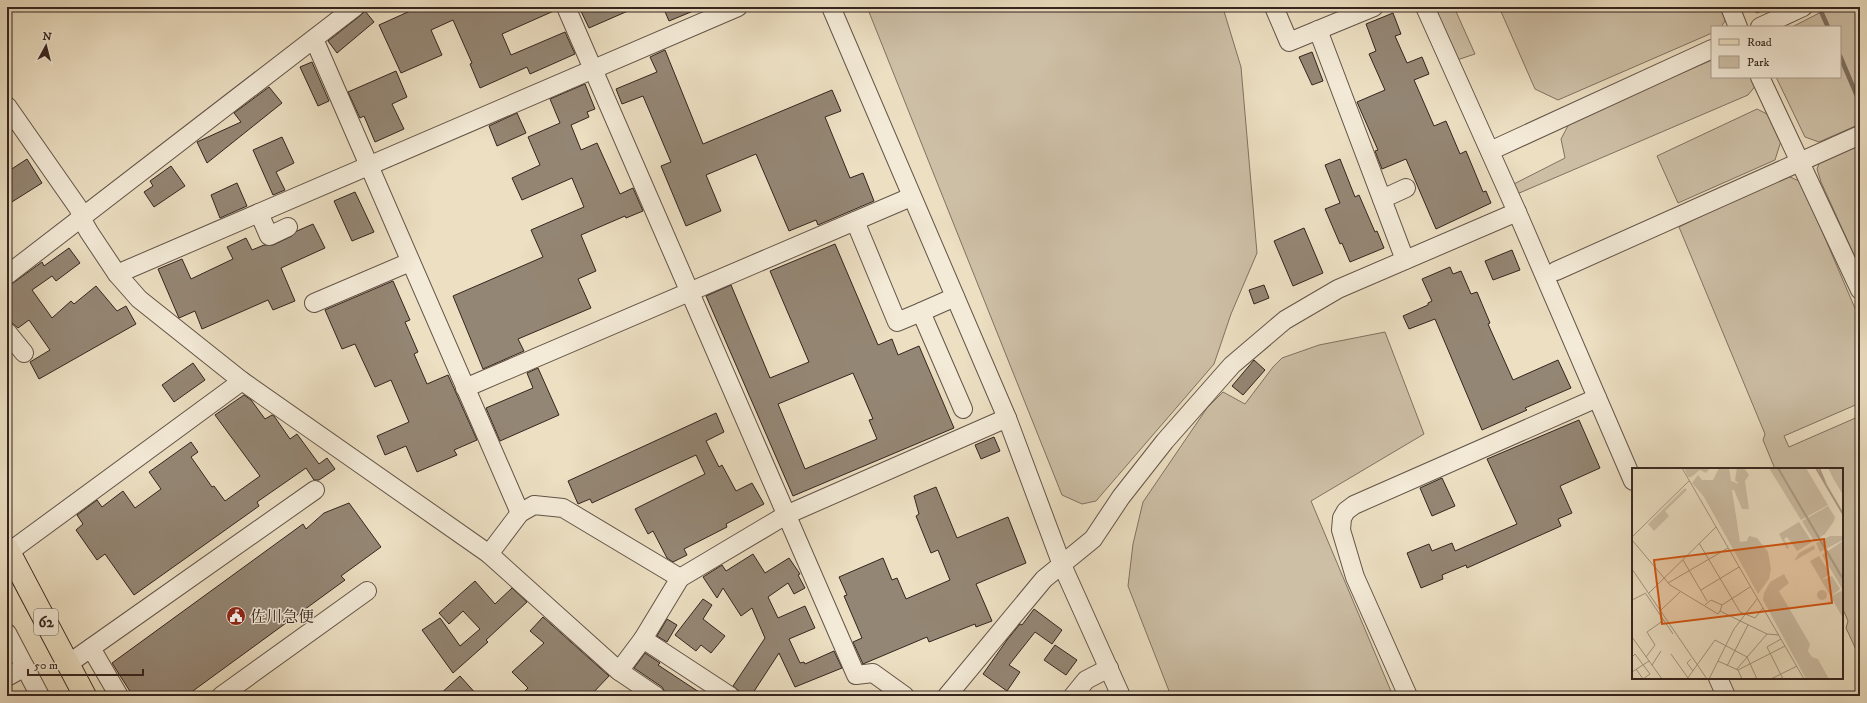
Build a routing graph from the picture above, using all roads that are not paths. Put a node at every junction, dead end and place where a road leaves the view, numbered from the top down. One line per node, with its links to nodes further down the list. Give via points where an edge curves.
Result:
1 (355, 7): 13 (street)
2 (566, 7): 15 (street)
3 (738, 7): 15 (street)
4 (831, 7): 23 (street)
5 (1274, 7): 12 (street, via 1289,42)
6 (1374, 7): 12 (street)
7 (1425, 7): 19 (street)
8 (1730, 7): 10 (street)
9 (1803, 7): 11 (street)
10 (1738, 26)
11 (1762, 26)
12 (1318, 30): 24 (street)
13 (314, 39): 21 (street); 27 (street)
14 (1711, 49): 19 (street)
15 (593, 70): 21 (street); 36 (street)
16 (1760, 78): 20 (street)
17 (7, 106): 27 (street, via 79,209)
18 (1860, 135): 20 (street)
19 (1490, 151): 25 (street)
20 (1799, 162): 32 (street); 35 (street)
21 (369, 166): 26 (street); 31 (street)
22 (1406, 188): 24 (street)
23 (911, 197): 28 (street); 37 (street)
24 (1382, 199): 30 (street)
25 (1517, 212): 30 (street); 44 (street)
26 (259, 213): 29 (street, via 269,236); 33 (street)
27 (81, 218): 33 (street); 34 (street)
28 (855, 221): 36 (street); 39 (street, via 897,322)
29 (288, 227)
30 (1405, 260): 53 (street, via 1338,289 1300,310 1232,365 1165,441 1126,491 1094,539)
31 (410, 262): 38 (street); 43 (street)
32 (1556, 271)
33 (117, 274): 42 (street, via 139,299)
34 (7, 275)
35 (1860, 290)
36 (690, 292): 43 (street); 50 (street)
37 (954, 298): 39 (street); 46 (street)
38 (314, 303)
39 (921, 312): 45 (street)
40 (7, 332): 41 (street)
41 (24, 352)
42 (242, 381): 51 (street); 52 (street)
43 (465, 388): 49 (street)
44 (1597, 398): 47 (street); 75 (street, via 1354,504 1346,511 1342,518 1341,530 1355,577)
45 (963, 409)
46 (1007, 418): 50 (street); 53 (street)
47 (1632, 479)
48 (315, 490): 58 (street)
49 (520, 514): 52 (street); 54 (street, via 534,506 564,508)
50 (786, 515): 54 (street); 71 (street, via 856,674 872,673)
51 (8, 550): 59 (main road, 62)
52 (489, 554): 62 (street)
53 (1062, 565): 61 (street); 72 (street, via 1044,579)
54 (680, 578): 57 (street)
55 (367, 592): 68 (street)
56 (7, 633): 60 (street)
57 (642, 639): 62 (street); 70 (street)
58 (91, 648): 59 (street); 67 (street)
59 (68, 664): 66 (main road, 62)
60 (25, 667): 63 (street); 65 (street)
61 (1109, 668): 73 (street, via 1086,680); 74 (street)
62 (619, 671): 69 (street)
63 (7, 677)
64 (1718, 679): 76 (street)
65 (40, 696)
66 (85, 696)
67 (119, 696)
68 (221, 696)
69 (656, 696)
70 (730, 696)
71 (905, 696)
72 (947, 696)
73 (1073, 696)
74 (1121, 696)
75 (1408, 696)
76 (1726, 696)

